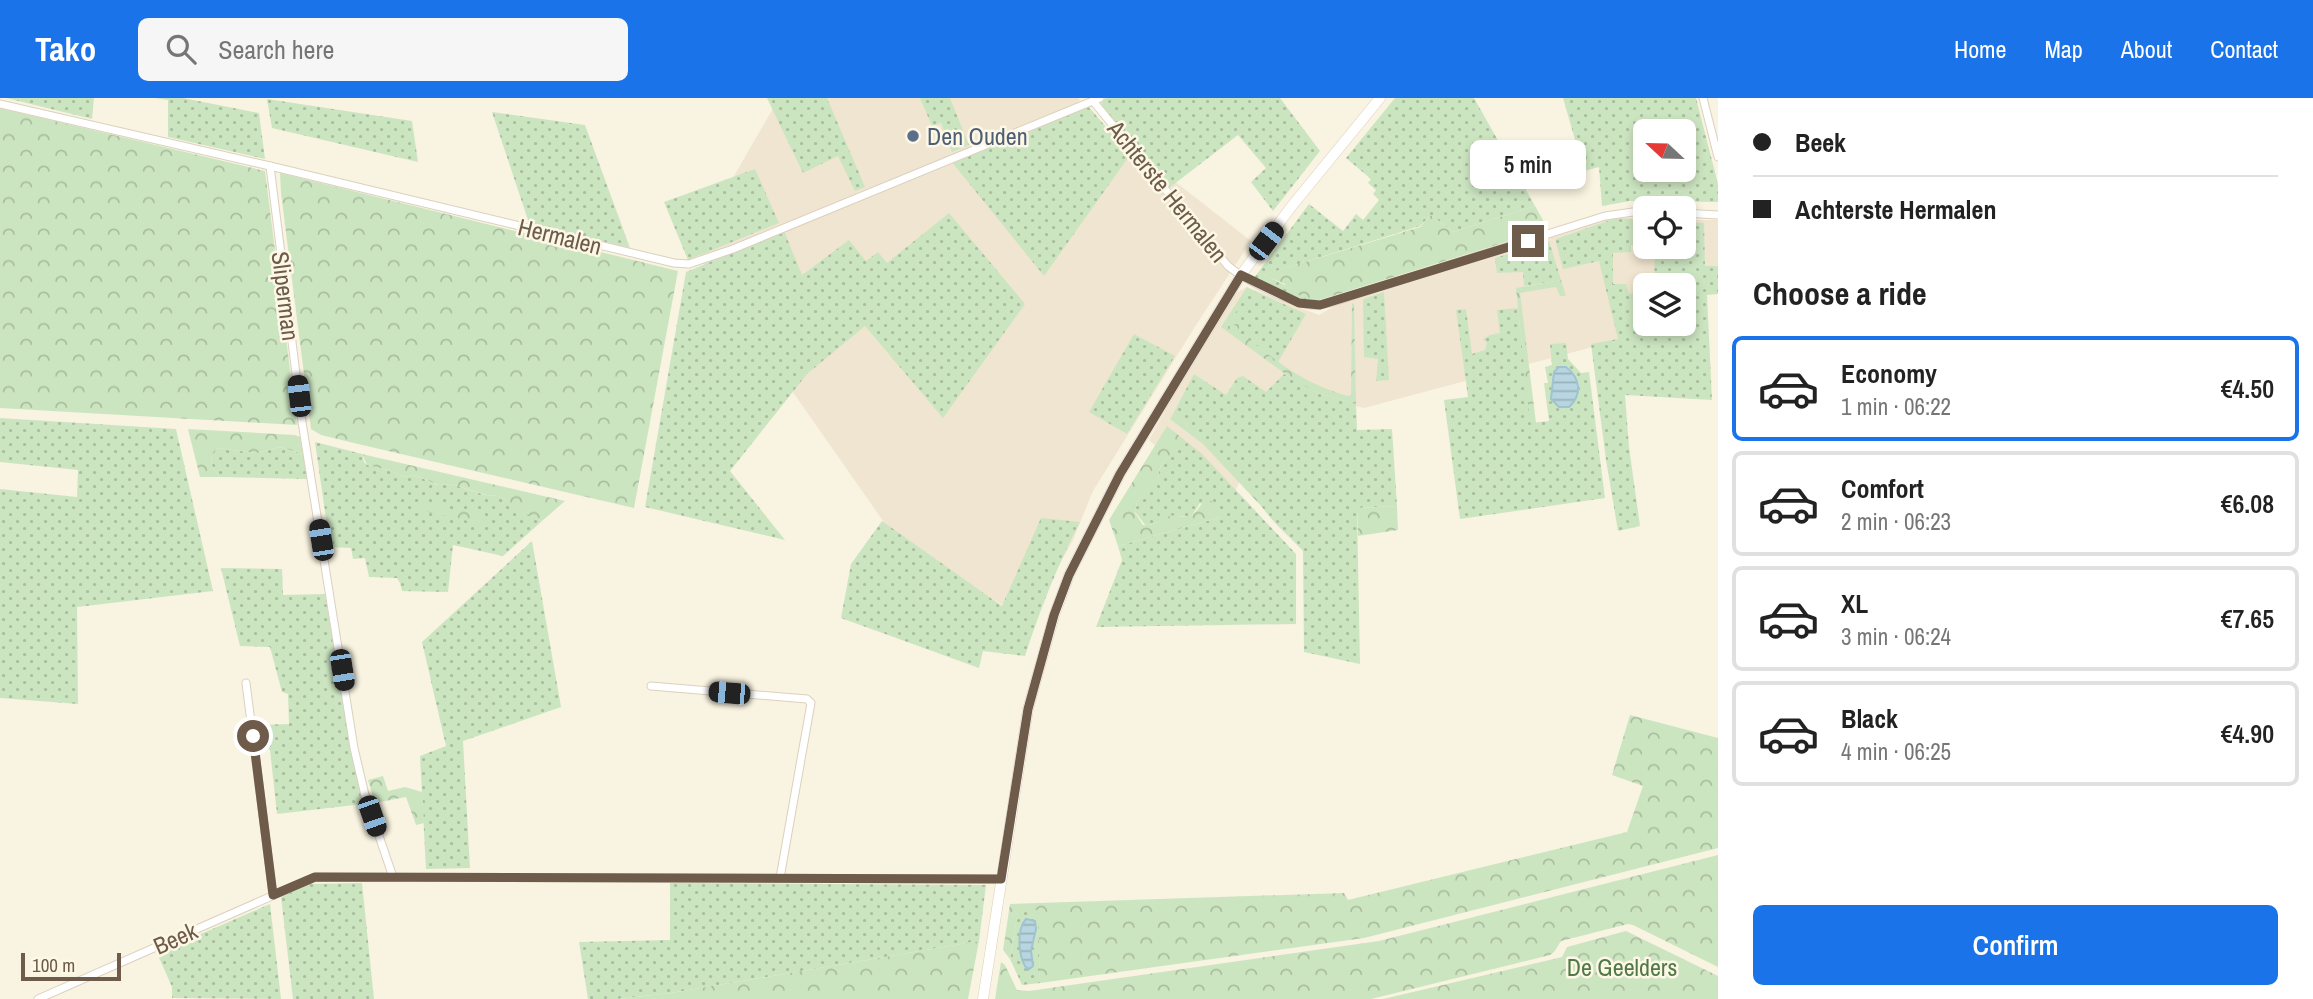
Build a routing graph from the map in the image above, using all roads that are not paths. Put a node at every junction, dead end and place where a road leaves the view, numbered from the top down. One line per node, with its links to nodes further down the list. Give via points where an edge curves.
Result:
1 (1380, 98): 10 (main road)
2 (1703, 98): 5 (street)
3 (1097, 99): 6 (street, Hermalen, via 689,264); 10 (street, Achterste Hermalen, via 1228,266)
4 (0, 104): 6 (street, Hermalen)
5 (1718, 157)
6 (270, 166): 13 (street, Sliperman, via 302,422 354,748)
7 (1633, 213): 10 (street, Achterste Hermalen, via 1605,216 1320,305 1299,303)
8 (1696, 214): 9 (street)
9 (1718, 215)
10 (1241, 275): 15 (main road, via 1120,474 1069,575 1028,709)
11 (246, 683): 16 (street)
12 (651, 686): 14 (street, via 807,699 811,703)
13 (393, 877): 14 (street, Beek); 16 (street, Beek, via 315,877)
14 (780, 878): 15 (street, Beek)
15 (1001, 879): 18 (main road)
16 (273, 895): 17 (street, Beek)
17 (38, 999)
18 (983, 999)

